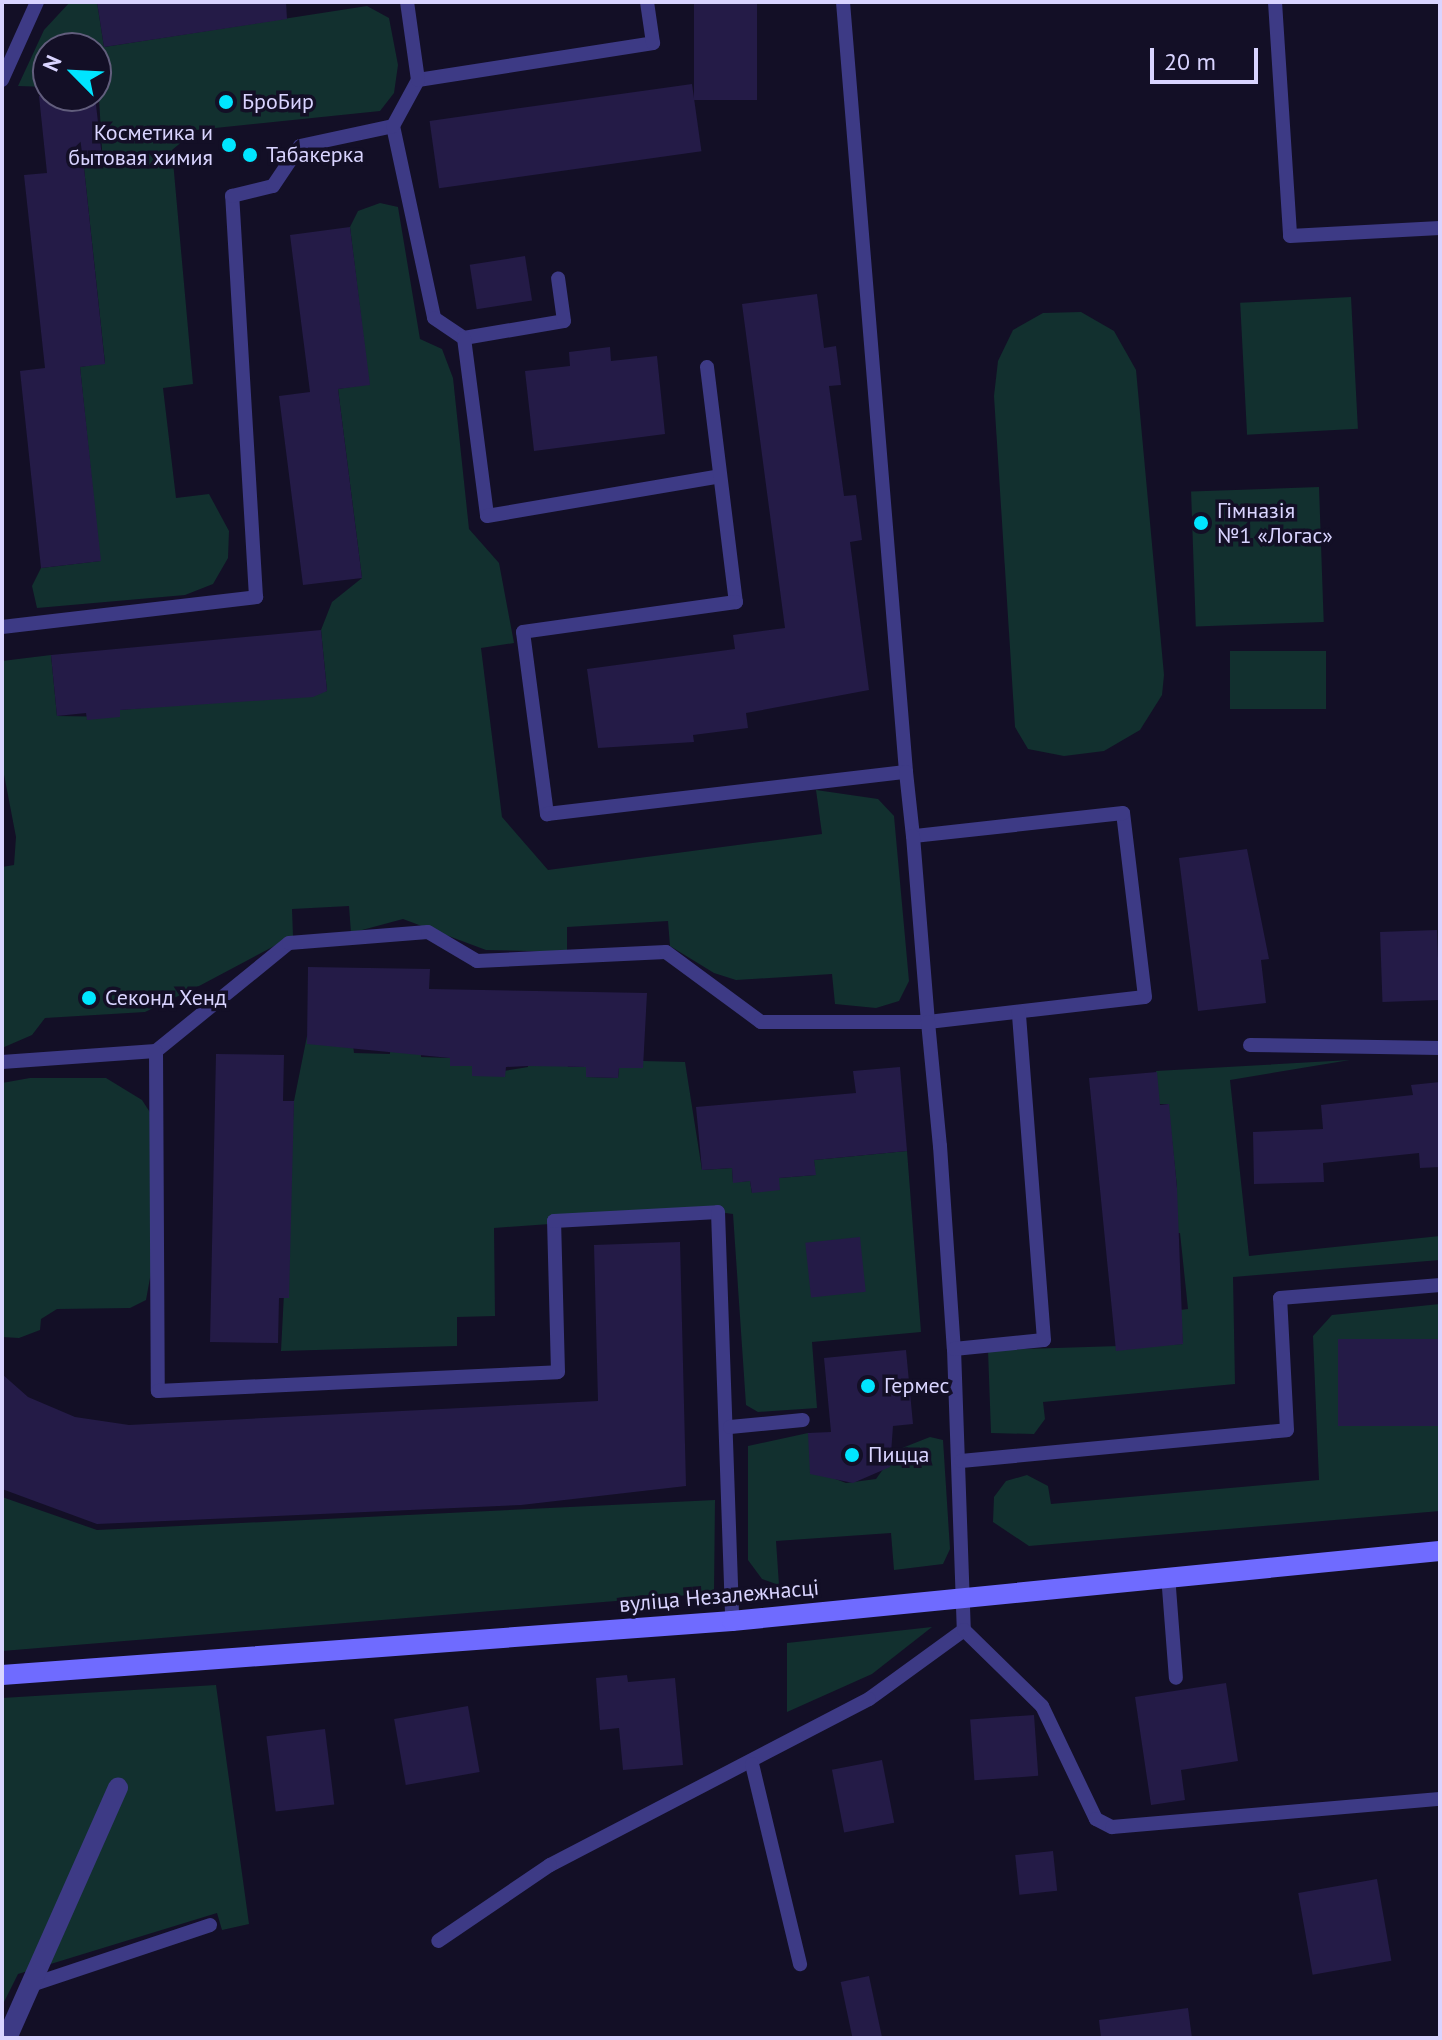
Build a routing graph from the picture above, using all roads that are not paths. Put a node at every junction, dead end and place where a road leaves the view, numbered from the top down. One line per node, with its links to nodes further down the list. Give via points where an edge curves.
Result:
1 (37, 2): 6 (lane)
2 (407, 2): 7 (lane)
3 (647, 2): 7 (lane, via 653,43)
4 (843, 2): 15 (lane)
5 (1275, 2): 9 (lane, via 1290,236)
6 (2, 80)
7 (418, 80): 8 (lane)
8 (393, 126): 11 (lane, via 434,318); 14 (lane, via 300,146 273,186 232,196 256,597)
9 (1440, 228)
10 (558, 278): 11 (lane, via 564,321)
11 (464, 338): 13 (lane, via 487,516)
12 (707, 367): 13 (lane)
13 (720, 476): 15 (lane, via 736,602 523,632 547,814)
14 (2, 627)
15 (906, 772): 16 (lane)
16 (913, 836): 17 (lane, via 1123,813 1145,997); 18 (lane)
17 (1019, 1012): 18 (lane); 24 (lane, via 1044,1340)
18 (928, 1022): 21 (lane, via 761,1022 666,952 477,961 428,932 289,943); 24 (lane)
19 (1250, 1045): 20 (lane)
20 (1440, 1048)
21 (156, 1051): 22 (lane); 26 (lane, via 158,1391 558,1372 554,1221 718,1212)
22 (2, 1062)
23 (1440, 1285): 27 (lane, via 1280,1298 1287,1430)
24 (954, 1349): 27 (lane)
25 (803, 1420): 26 (lane)
26 (730, 1427): 31 (lane)
27 (961, 1461): 30 (lane)
28 (1440, 1551): 29 (main road, вуліца Незалежнасці)
29 (1168, 1575): 30 (main road, вуліца Незалежнасці); 34 (lane)
30 (969, 1596): 31 (main road, вуліца Незалежнасці); 32 (lane)
31 (732, 1621): 33 (main road, вуліца Незалежнасці)
32 (964, 1630): 35 (lane, via 869,1699); 37 (lane, via 1042,1706 1096,1819 1112,1827)
33 (2, 1675)
34 (1176, 1678)
35 (752, 1764): 39 (lane, via 550,1865); 40 (lane)
36 (118, 1788): 41 (street)
37 (1440, 1799)
38 (210, 1925): 41 (lane)
39 (438, 1941)
40 (800, 1964)
41 (26, 1987): 42 (street)
42 (7, 2038)

